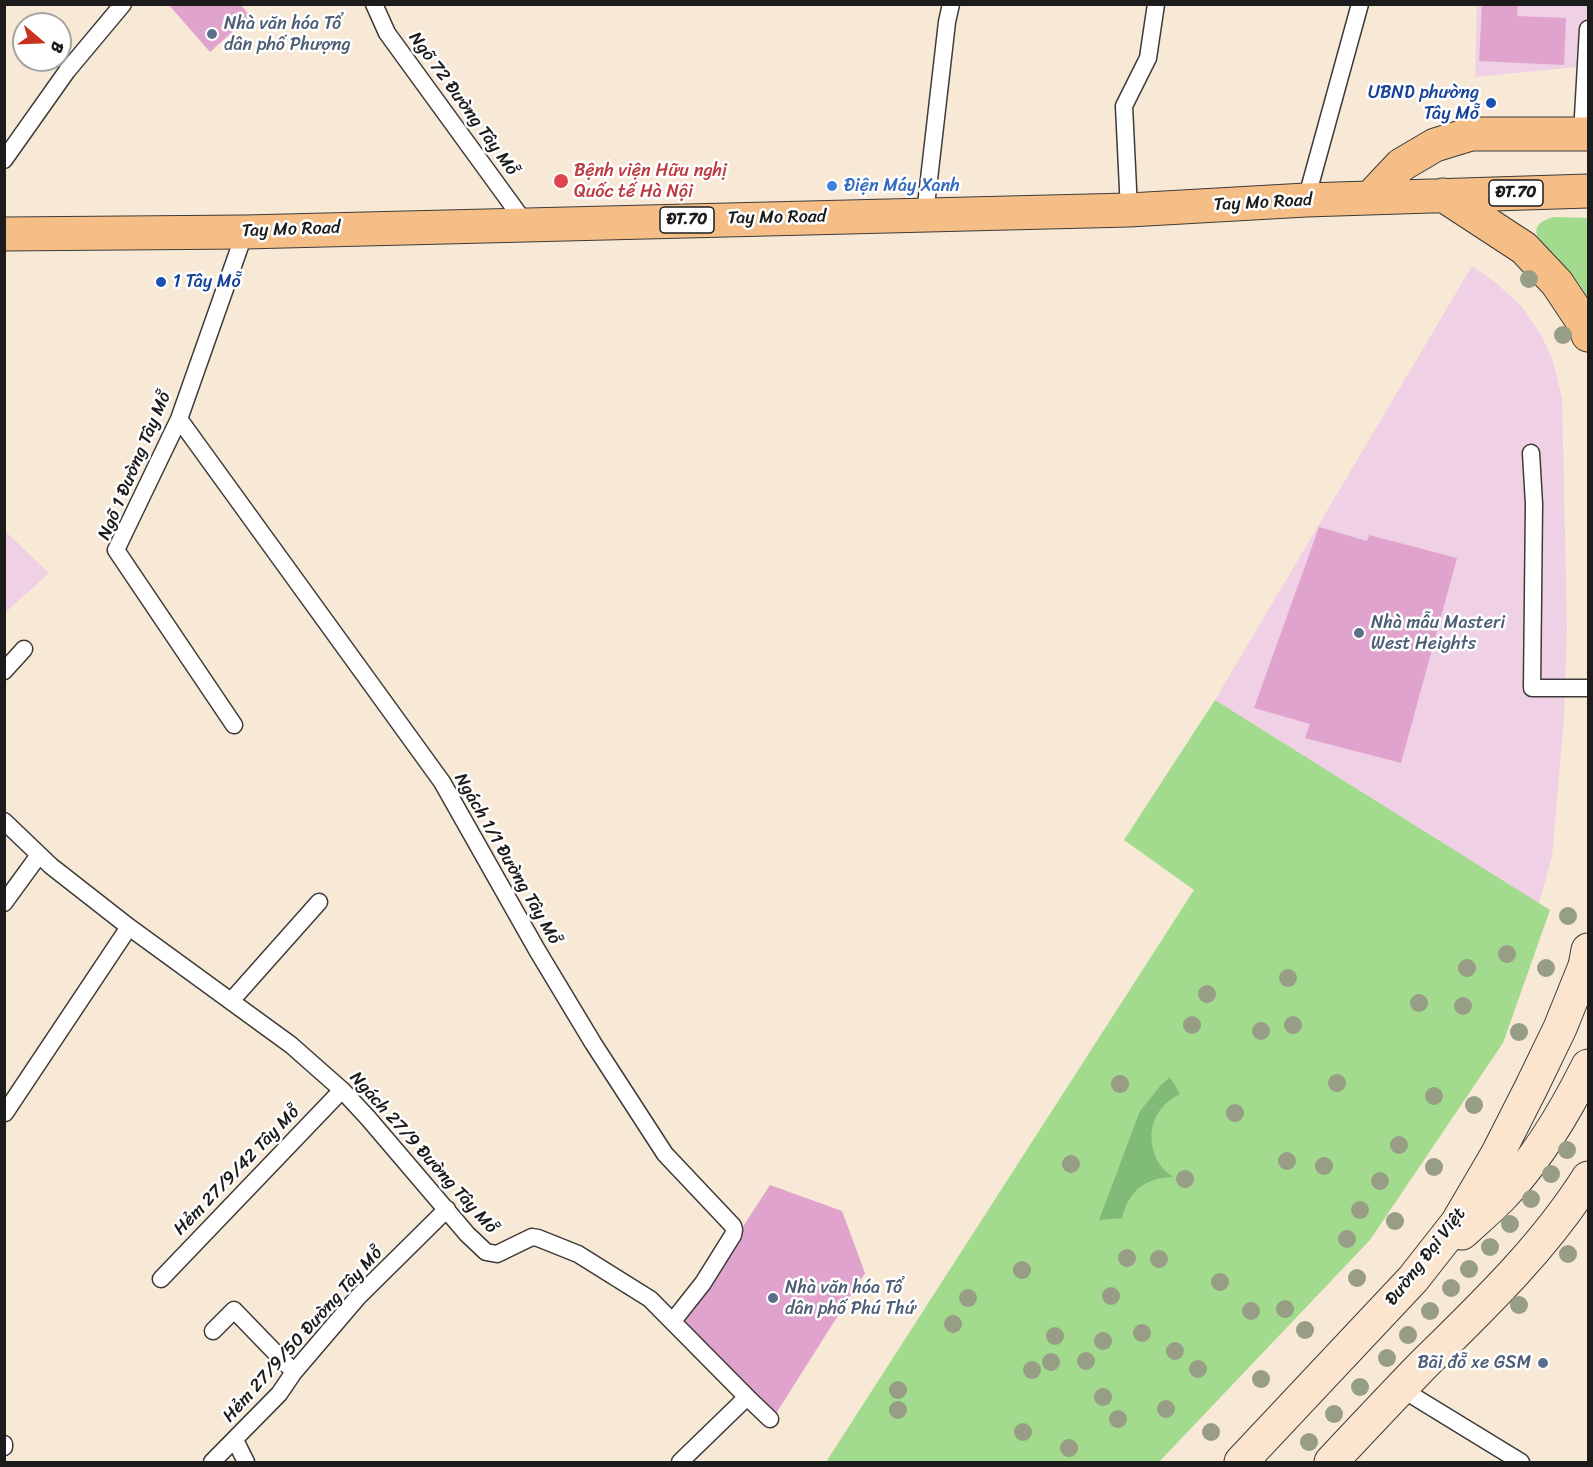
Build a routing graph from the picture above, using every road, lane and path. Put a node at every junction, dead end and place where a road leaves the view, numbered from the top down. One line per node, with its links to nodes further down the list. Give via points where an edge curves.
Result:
1 (123, 4): 8 (lane, via 67,71)
2 (374, 4): 15 (lane, Ngõ 72 Đường Tây Mỗ, via 387,33)
3 (951, 4): 14 (lane)
4 (1156, 4): 13 (lane, via 1148,58 1124,106)
5 (1360, 4): 12 (lane)
6 (1588, 29): 7 (lane)
7 (1585, 134): 11 (main road, via 1471,134 1435,145 1401,165)
8 (4, 160)
9 (1588, 191): 10 (main road, Tay Mo Road / ĐT.70)
10 (1443, 195): 11 (main road, Tay Mo Road / ĐT.70); 18 (main road, via 1524,248 1557,283)
11 (1370, 198): 12 (main road, Tay Mo Road / ĐT.70)
12 (1306, 200): 13 (main road, Tay Mo Road / ĐT.70)
13 (1129, 210): 14 (main road, Tay Mo Road / ĐT.70)
14 (926, 214): 15 (main road, Tay Mo Road / ĐT.70)
15 (526, 224): 16 (main road, Tay Mo Road / ĐT.70)
16 (245, 232): 17 (main road, Tay Mo Road / ĐT.70); 19 (lane, Ngõ 1 Đường Tây Mỗ)
17 (4, 234)
18 (1588, 335)
19 (179, 419): 24 (lane, Ngõ 1 Đường Tây Mỗ, via 116,550); 39 (lane, Ngách 1/1 Đường Tây Mỗ, via 442,782 537,950 665,1154 733,1226 733,1234 703,1283)
20 (1531, 453): 23 (lane, via 1532,688)
21 (24, 650): 22 (lane)
22 (4, 671)
23 (1588, 688)
24 (234, 725)
25 (4, 821): 26 (lane, Ngách 27/9 Đường Tây Mỗ)
26 (39, 855): 28 (lane); 29 (lane, Ngách 27/9 Đường Tây Mỗ)
27 (320, 902): 31 (lane)
28 (4, 903)
29 (129, 927): 31 (lane, Ngách 27/9 Đường Tây Mỗ); 34 (lane)
30 (1588, 950): 38 (street, Đường Đại Việt, via 1560,1028 1498,1153 1457,1223)
31 (231, 1001): 33 (lane, Ngách 27/9 Đường Tây Mỗ, via 291,1045)
32 (1588, 1066): 38 (street, via 1547,1138 1501,1197)
33 (342, 1090): 36 (lane, Ngách 27/9 Đường Tây Mỗ); 37 (lane, Hẻm 27/9/42 Tây Mỗ)
34 (5, 1113)
35 (1588, 1178): 42 (street, via 1521,1266)
36 (447, 1209): 39 (lane, Ngách 27/9 Đường Tây Mỗ, via 486,1252 498,1254 525,1239 538,1238 587,1260 650,1299); 41 (lane, Hẻm 27/9/50 Đường Tây Mỗ, via 358,1297)
37 (161, 1279)
38 (1413, 1279): 49 (street, Đường Đại Việt)
39 (673, 1321): 43 (lane, Ngách 27/9 Đường Tây Mỗ)
40 (213, 1331): 41 (lane, via 234,1310)
41 (294, 1372): 45 (lane, Hẻm 27/9/50 Đường Tây Mỗ, via 279,1394)
42 (1400, 1388): 50 (street); 51 (lane)
43 (747, 1397): 44 (lane, Ngách 27/9 Đường Tây Mỗ); 48 (lane)
44 (770, 1419)
45 (235, 1440): 46 (lane, Hẻm 27/9/50 Đường Tây Mỗ); 47 (lane)
46 (213, 1462)
47 (246, 1462)
48 (680, 1462)
49 (1241, 1462)
50 (1331, 1462)
51 (1521, 1462)

